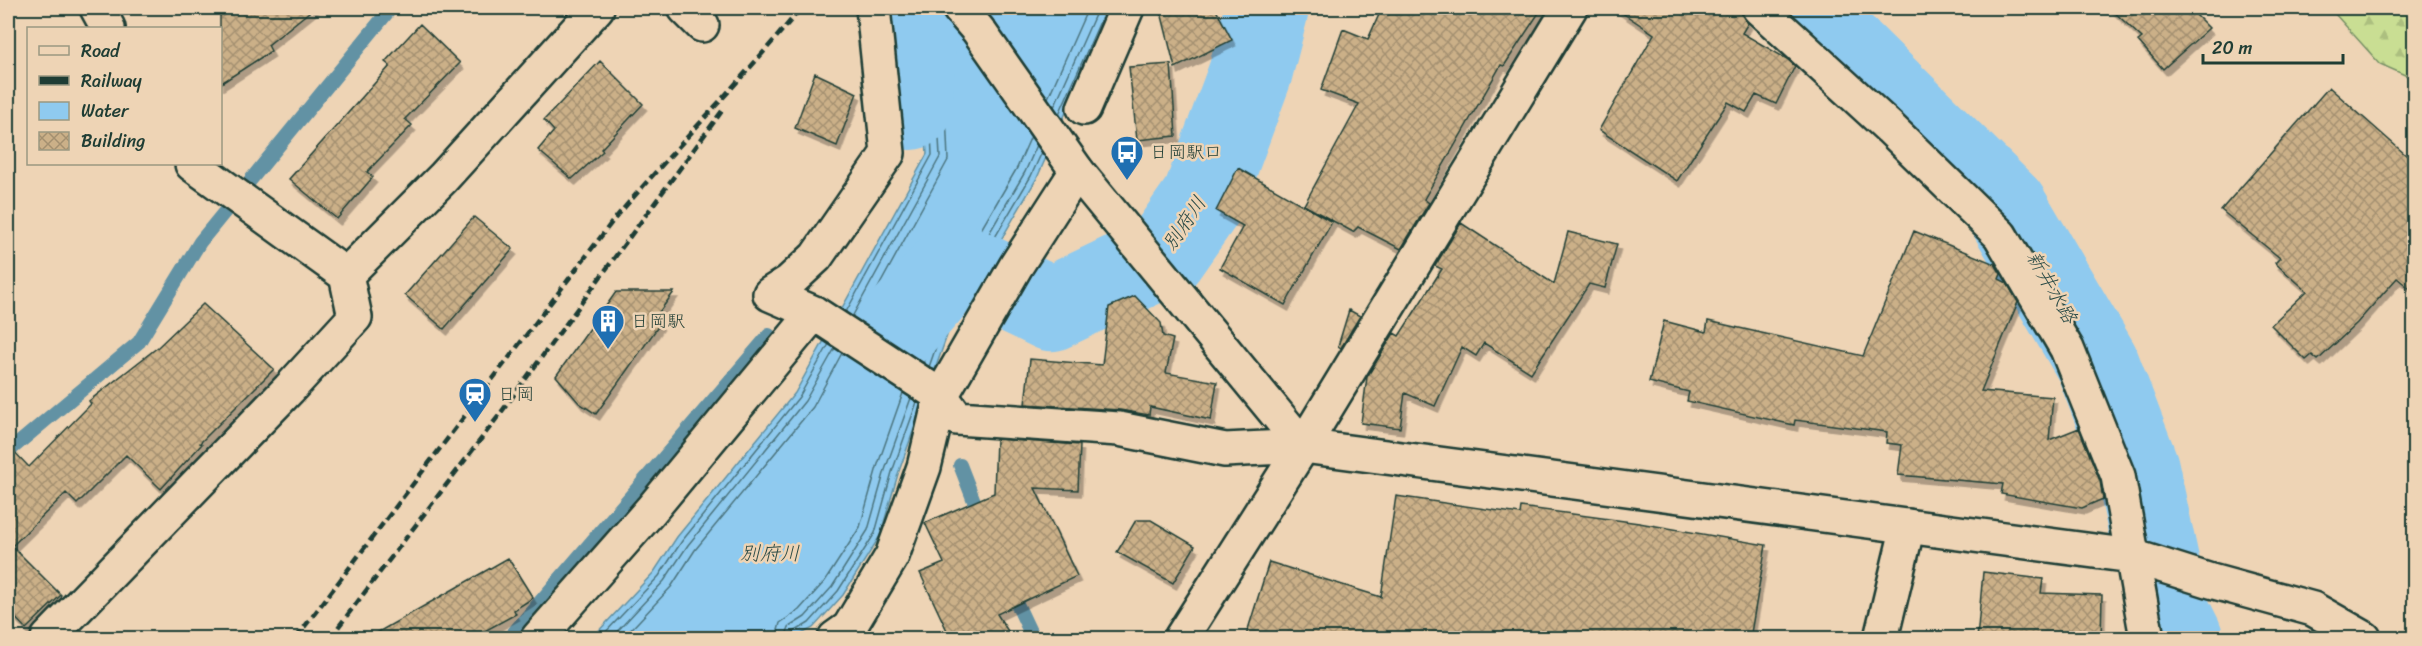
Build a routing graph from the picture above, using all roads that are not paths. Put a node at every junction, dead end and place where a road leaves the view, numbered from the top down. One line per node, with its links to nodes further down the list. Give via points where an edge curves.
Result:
1 (97, 8): 8 (street)
2 (597, 8): 12 (street, via 442,178)
3 (873, 8): 13 (street, via 888,153 816,257 770,294)
4 (959, 8): 11 (street)
5 (1127, 8): 9 (street)
6 (1570, 8): 15 (street)
7 (1759, 8): 17 (street, via 2000,235 2067,349 2085,391 2118,476)
8 (107, 27)
9 (1084, 108)
10 (202, 171): 12 (street)
11 (1077, 171): 14 (street, via 1016,266); 15 (street)
12 (346, 275): 18 (street, via 356,317)
13 (814, 313): 14 (street); 19 (street)
14 (941, 396): 15 (street, via 957,418 1119,429 1225,450); 20 (street, via 924,467 892,556 849,628)
15 (1303, 446): 16 (street); 21 (street)
16 (1908, 526): 17 (street); 22 (street)
17 (2132, 556): 23 (street); 24 (street, via 2313,609)
18 (48, 639)
19 (538, 639)
20 (835, 639)
21 (1181, 639)
22 (1881, 639)
23 (2147, 639)
24 (2364, 639)

